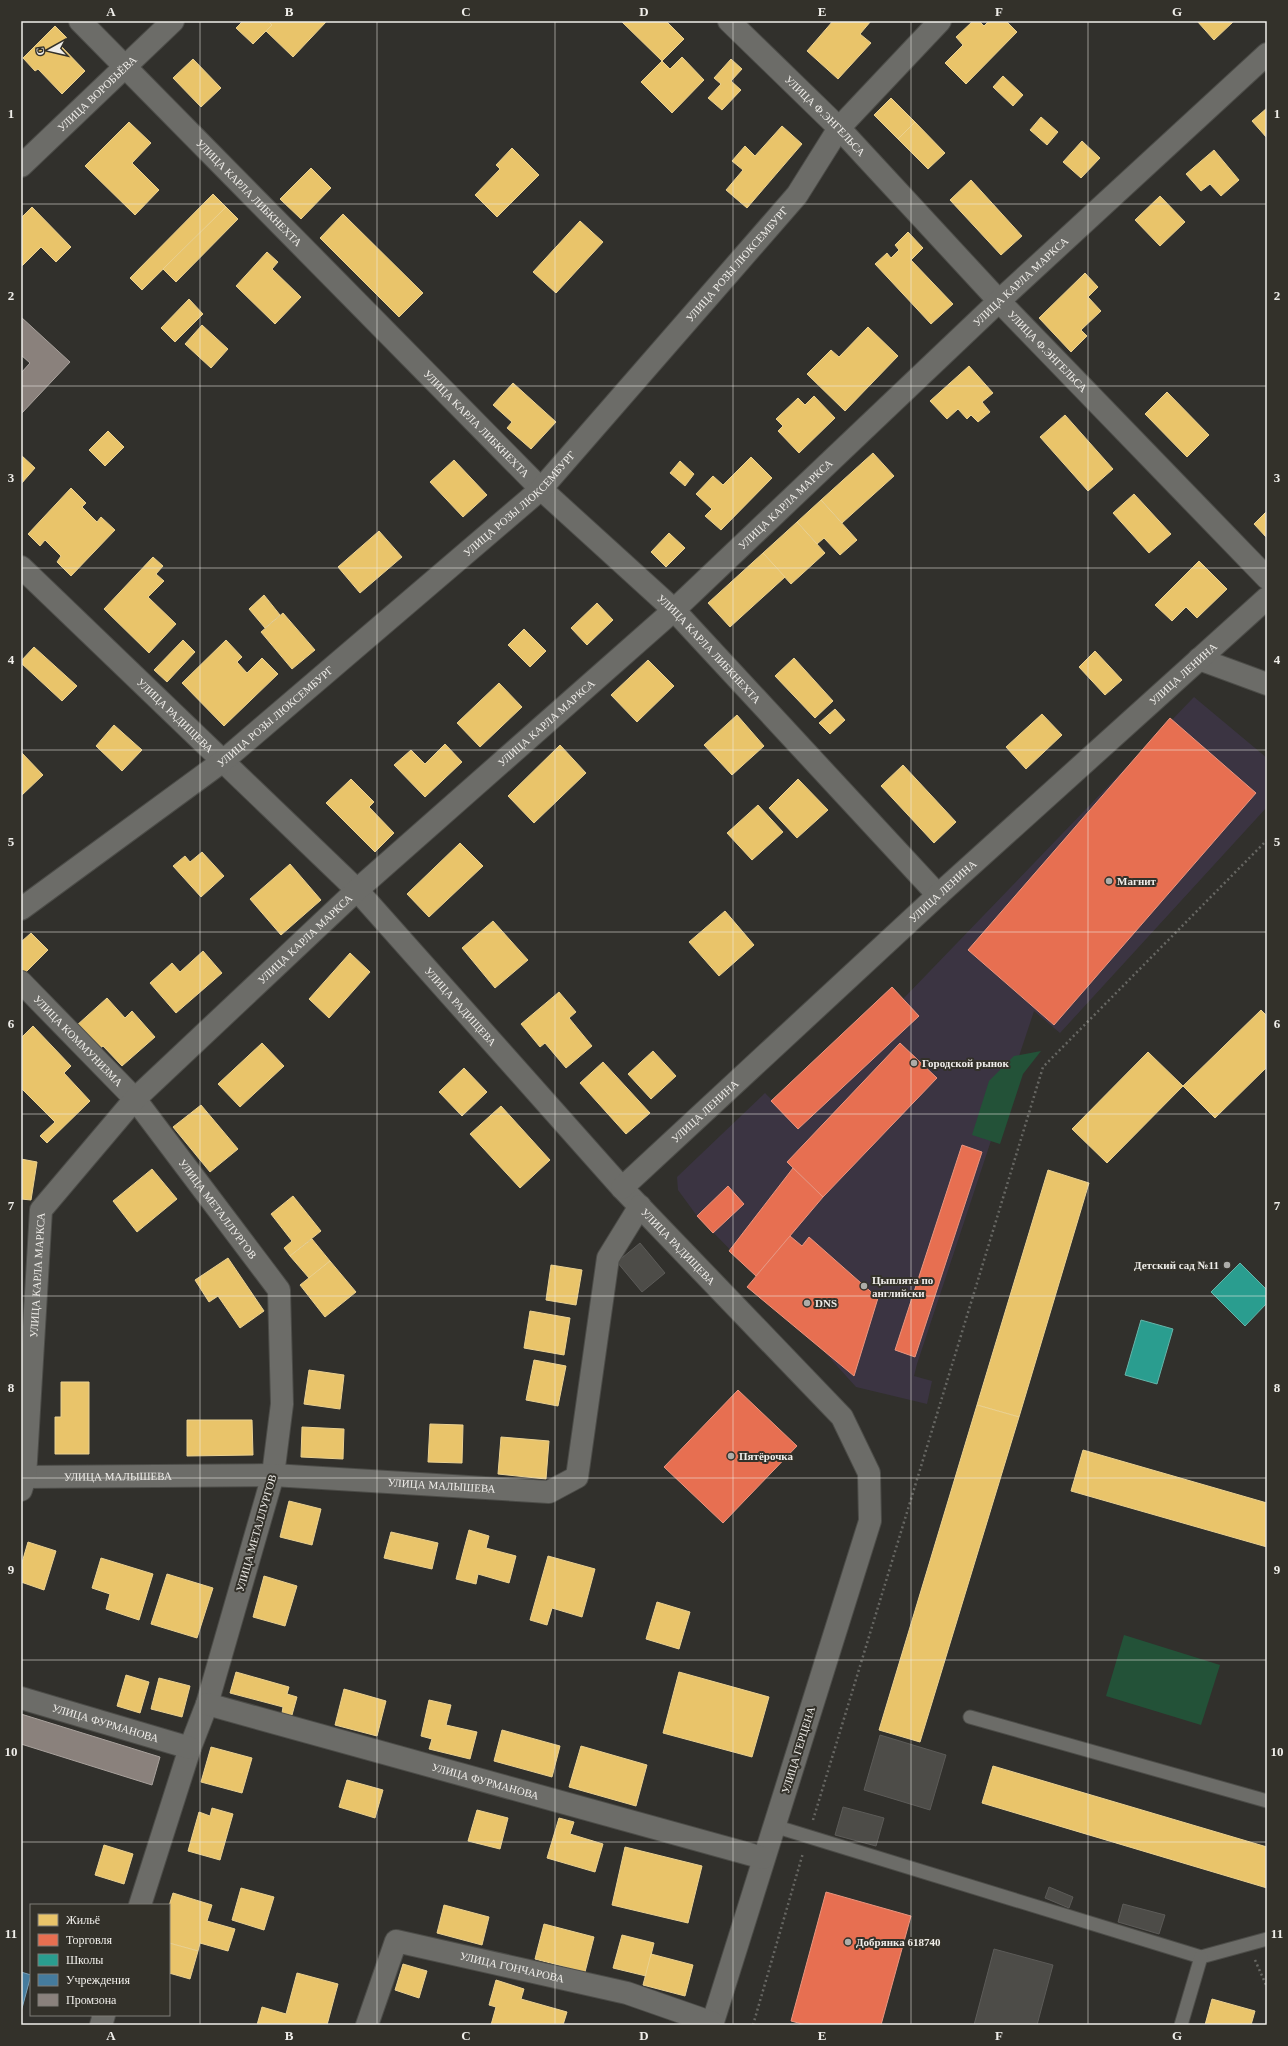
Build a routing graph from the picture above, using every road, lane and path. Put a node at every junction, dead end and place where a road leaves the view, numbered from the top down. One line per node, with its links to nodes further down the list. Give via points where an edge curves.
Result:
1 (80, 21): 6 (street, УЛИЦА КАРЛА ЛИБКНЕХТА)
2 (173, 21): 6 (street, УЛИЦА ВОРОБЬЁВА)
3 (729, 21): 7 (street, УЛИЦА Ф.ЭНГЕЛЬСА)
4 (940, 21): 7 (street, УЛИЦА РОЗЫ ЛЮКСЕМБУРГ)
5 (1267, 54): 9 (street, УЛИЦА КАРЛА МАРКСА)
6 (124, 66): 8 (street, УЛИЦА ВОРОБЬЁВА); 10 (street, УЛИЦА КАРЛА ЛИБКНЕХТА)
7 (839, 128): 9 (street, УЛИЦА Ф.ЭНГЕЛЬСА); 10 (street, УЛИЦА РОЗЫ ЛЮКСЕМБУРГ, via 797,196)
8 (21, 166)
9 (999, 301): 12 (street, УЛИЦА Ф.ЭНГЕЛЬСА); 14 (street, УЛИЦА КАРЛА МАРКСА)
10 (541, 489): 14 (street, УЛИЦА КАРЛА ЛИБКНЕХТА); 17 (street, УЛИЦА РОЗЫ ЛЮКСЕМБУРГ)
11 (21, 568): 17 (street, УЛИЦА РАДИЩЕВА)
12 (1267, 578)
13 (1267, 598): 15 (street, УЛИЦА ЛЕНИНА)
14 (674, 610): 19 (street, УЛИЦА КАРЛА МАРКСА); 20 (street, УЛИЦА КАРЛА ЛИБКНЕХТА)
15 (1199, 659): 16 (street); 20 (street, УЛИЦА ЛЕНИНА)
16 (1267, 684)
17 (223, 761): 19 (street, УЛИЦА РАДИЩЕВА); 21 (street, УЛИЦА РОЗЫ ЛЮКСЕМБУРГ)
18 (1267, 840): 35 (path, via 1043,1067)
19 (357, 890): 23 (street, УЛИЦА КАРЛА МАРКСА); 24 (street, УЛИЦА РАДИЩЕВА)
20 (938, 895): 24 (street, УЛИЦА ЛЕНИНА)
21 (21, 909)
22 (21, 982): 23 (street, УЛИЦА КОММУНИЗМА)
23 (134, 1099): 27 (street, УЛИЦА МЕТАЛЛУРГОВ, via 279,1290 282,1404); 28 (street, УЛИЦА КАРЛА МАРКСА, via 41,1210)
24 (622, 1188): 25 (street, УЛИЦА РАДИЩЕВА)
25 (640, 1206): 26 (street, УЛИЦА РАДИЩЕВА, via 842,1417); 27 (street, УЛИЦА МАЛЫШЕВА, via 608,1258 577,1477 549,1492)
26 (869, 1473): 34 (street, УЛИЦА ГЕРЦЕНА, via 870,1521)
27 (273, 1475): 28 (street, УЛИЦА МАЛЫШЕВА); 30 (street, УЛИЦА МЕТАЛЛУРГОВ)
28 (22, 1481)
29 (21, 1698): 32 (street, УЛИЦА ФУРМАНОВА)
30 (207, 1704): 32 (street, УЛИЦА МЕТАЛЛУРГОВ); 36 (street, УЛИЦА ФУРМАНОВА)
31 (970, 1717): 33 (lane)
32 (190, 1748): 37 (street, УЛИЦА МЕТАЛЛУРГОВ)
33 (1267, 1801)
34 (774, 1826): 35 (lane); 36 (street, УЛИЦА ГЕРЦЕНА)
35 (808, 1836): 40 (lane); 44 (path)
36 (763, 1858): 42 (street, УЛИЦА ГЕРЦЕНА)
37 (140, 1904)
38 (1267, 1938): 39 (lane)
39 (1248, 1944): 40 (lane); 41 (path)
40 (1201, 1957): 45 (lane)
41 (1267, 1987)
42 (712, 2024): 43 (street, УЛИЦА ГОНЧАРОВА, via 627,1993 396,1940)
43 (367, 2025)
44 (753, 2025)
45 (1182, 2025)

